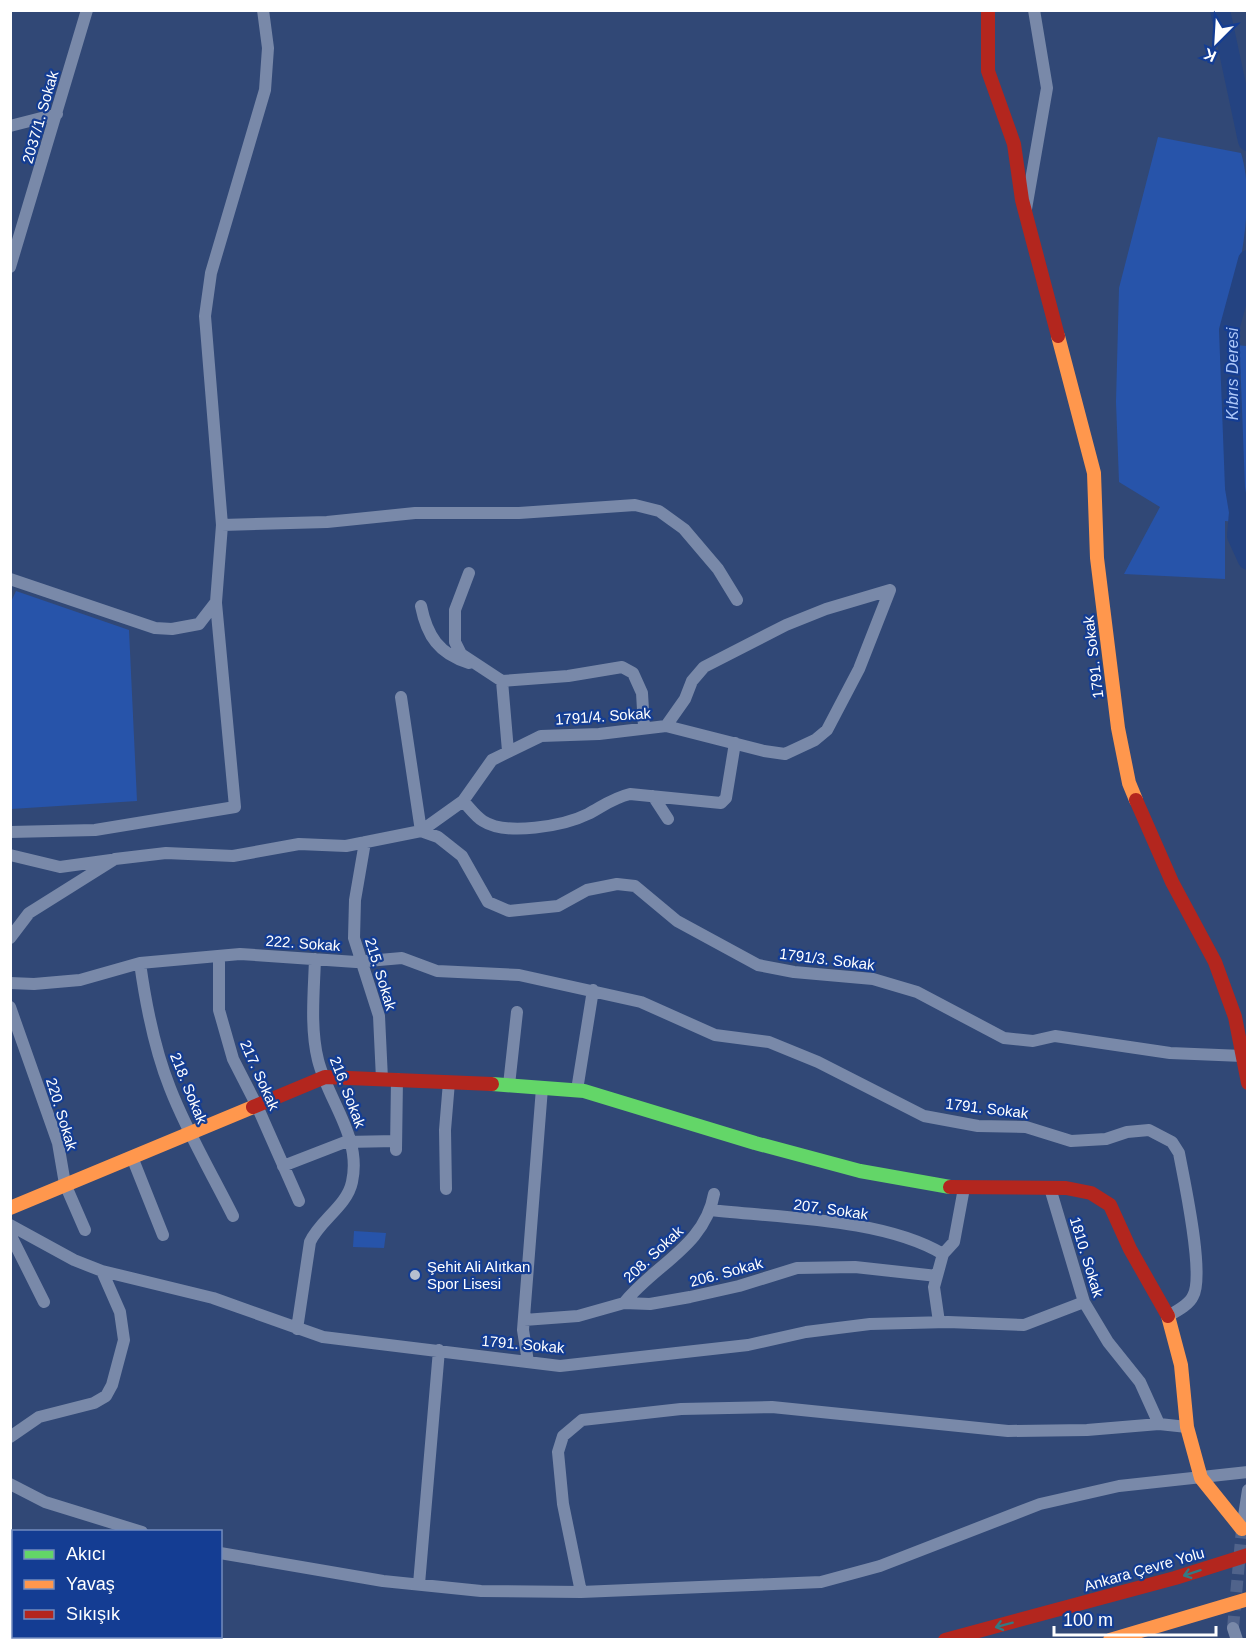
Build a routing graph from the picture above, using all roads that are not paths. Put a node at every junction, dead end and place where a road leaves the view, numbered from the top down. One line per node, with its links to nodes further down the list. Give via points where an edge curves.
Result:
1 (87, 10): 5 (street, 2037/1. Sokak)
2 (263, 10): 10 (street, via 268,48 265,90 206,297)
3 (988, 10): 7 (main road, 1791. Sokak, via 988,71 1014,144)
4 (1034, 10): 7 (street, via 1047,88)
5 (57, 114): 6 (street); 8 (street, 2037/1. Sokak)
6 (10, 126)
7 (1026, 211): 40 (main road, 1791. Sokak, via 1094,473 1097,558 1118,728 1129,783 1172,882 1215,962 1235,1017)
8 (15, 239): 9 (street, 2037/1. Sokak)
9 (10, 267)
10 (222, 525): 13 (street, via 327,522 415,513 519,513 641,506 659,511 684,529 718,569); 14 (street)
11 (469, 573): 16 (street, via 455,610 455,642)
12 (12, 584): 14 (street, via 155,628 199,624)
13 (737, 600)
14 (216, 602): 27 (street, via 235,807 95,830)
15 (421, 606): 16 (street, via 434,640 450,657)
16 (473, 664): 17 (street)
17 (502, 681): 20 (street, via 622,667 633,673 642,693); 22 (street)
18 (401, 697): 26 (street)
19 (666, 726): 20 (street, 1791/4. Sokak); 21 (street, 1791/4. Sokak); 21 (street, 1791/4. Sokak, via 704,667 786,625 890,590 859,669 828,730 785,754)
20 (644, 728): 22 (street, 1791/4. Sokak, via 541,736)
21 (735, 743): 23 (street, via 726,798 721,803)
22 (508, 751): 24 (street, 1791/4. Sokak, via 487,766)
23 (653, 796): 24 (street, via 616,797 566,823 521,828 496,827 482,821); 25 (street)
24 (463, 801): 26 (street, 1791/4. Sokak)
25 (668, 819)
26 (421, 831): 28 (street); 40 (street, 1791/3. Sokak, via 438,837 462,856 488,902 509,911 558,906 587,890 617,884 635,886 677,921 758,965 873,979 906,989 1004,1038 1033,1041 1055,1036 1170,1053)
27 (10, 832)
28 (365, 842): 30 (street, via 346,846 299,844 233,856 166,853); 34 (street, 215. Sokak, via 354,938)
29 (10, 855): 30 (street, via 60,867)
30 (115, 859): 31 (street, via 29,913)
31 (10, 938)
32 (219, 956): 33 (street, 222. Sokak); 35 (street, 222. Sokak); 48 (street, 217. Sokak, via 219,1010 233,1059)
33 (315, 959): 34 (street, 222. Sokak); 41 (street, 216. Sokak, via 314,1022 318,1060)
34 (362, 961): 37 (street, 222. Sokak, via 402,958 437,971 519,975); 42 (street, 215. Sokak, via 379,1016)
35 (140, 963): 36 (street, 222. Sokak, via 80,980); 49 (street, 218. Sokak, via 155,1042 170,1089)
36 (10, 983)
37 (592, 990): 47 (street); 72 (street, 1791. Sokak, via 640,1002 715,1035 768,1042 792,1051 924,1116 978,1126 1026,1127 1071,1141 1149,1130 1165,1137 1179,1154 1197,1286 1188,1302)
38 (10, 1007): 53 (street, 220. Sokak, via 58,1143)
39 (517, 1012): 45 (street)
40 (1243, 1056): 44 (main road, 1791. Sokak)
41 (325, 1077): 42 (main road); 48 (main road); 50 (street, 216. Sokak)
42 (389, 1079): 43 (main road); 50 (street, 215. Sokak, via 396,1145)
43 (449, 1082): 45 (main road); 56 (street)
44 (1248, 1083)
45 (508, 1085): 46 (main road)
46 (542, 1088): 47 (main road); 73 (street)
47 (577, 1090): 54 (main road, via 860,1171)
48 (257, 1106): 49 (main road); 52 (street, 217. Sokak)
49 (191, 1133): 51 (main road); 61 (street, 218. Sokak)
50 (351, 1142): 52 (street); 75 (street, 216. Sokak, via 352,1185 310,1242)
51 (132, 1157): 53 (main road); 65 (street)
52 (284, 1166): 58 (street, 217. Sokak)
53 (65, 1184): 59 (main road); 63 (street, 220. Sokak)
54 (964, 1188): 55 (main road); 66 (street, via 954,1242)
55 (1050, 1188): 70 (street, 1810. Sokak); 72 (main road, via 1091,1193 1110,1205)
56 (446, 1189)
57 (714, 1194): 60 (street, 208. Sokak)
58 (299, 1201)
59 (10, 1208)
60 (711, 1210): 66 (street, 207. Sokak, via 842,1224 898,1235); 71 (street, 208. Sokak, via 681,1251)
61 (233, 1216)
62 (10, 1225): 67 (street, 1791. Sokak)
63 (84, 1230)
64 (10, 1234): 69 (street)
65 (164, 1235)
66 (943, 1254): 68 (street)
67 (102, 1271): 75 (street, 1791. Sokak, via 213,1298); 80 (street, via 120,1312 124,1340 106,1396 94,1403 39,1417)
68 (937, 1276): 71 (street, 206. Sokak, via 855,1267 797,1268 739,1287 690,1297 650,1304); 74 (street, via 934,1287)
69 (44, 1302)
70 (1084, 1302): 74 (street, 1791. Sokak, via 1024,1325); 78 (street, 1810. Sokak, via 1108,1342 1140,1382)
71 (624, 1303): 73 (street, 206. Sokak, via 578,1316)
72 (1168, 1316): 79 (main road, via 1182,1365)
73 (524, 1320): 77 (street)
74 (939, 1323): 77 (street, 1791. Sokak, via 870,1324 643,1359 560,1366)
75 (297, 1329): 76 (street, 1791. Sokak, via 323,1337)
76 (439, 1350): 77 (street, 1791. Sokak); 89 (street)
77 (528, 1362)
78 (1159, 1424): 79 (street); 90 (street, via 1008,1431 772,1407 681,1409 582,1420 563,1436 558,1452 563,1504)
79 (1187, 1427): 82 (main road)
80 (10, 1437)
81 (1248, 1472): 82 (street)
82 (1201, 1478): 85 (main road); 90 (street, via 1119,1486 1040,1504 880,1566 821,1582)
83 (10, 1484): 86 (street, via 45,1502)
84 (1248, 1490): 85 (street)
85 (1242, 1529)
86 (136, 1530)
87 (222, 1553): 89 (street)
88 (1248, 1555): 92 (main road, Ankara Çevre Yolu, one-way to 92)
89 (419, 1584): 90 (street, via 481,1591)
90 (581, 1592)
91 (1248, 1599): 93 (main road)
92 (945, 1640)
93 (1110, 1640)

